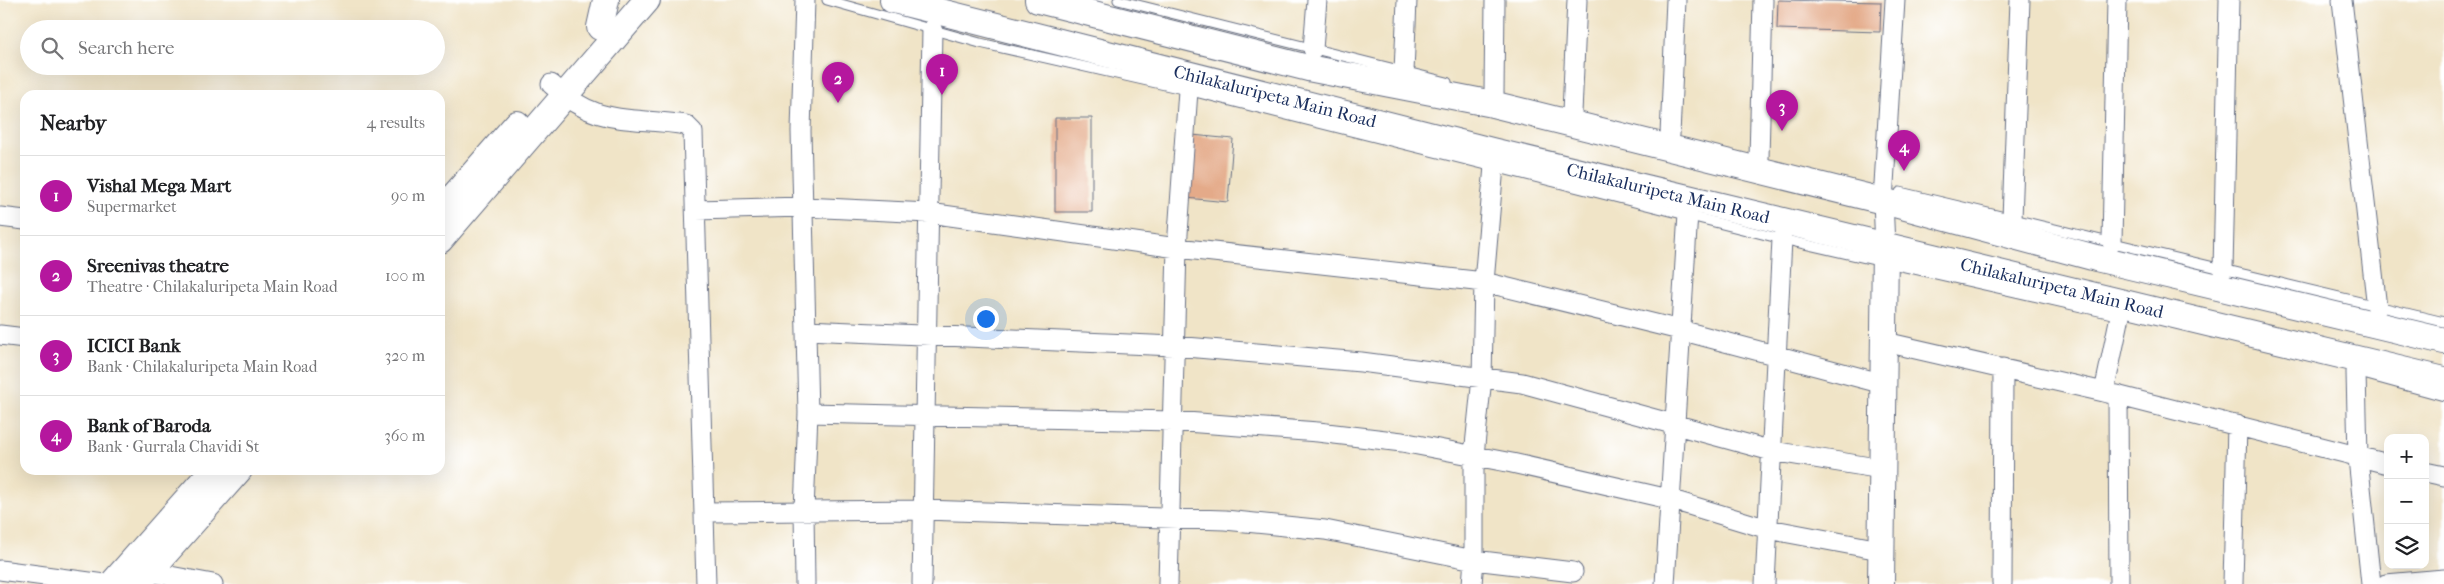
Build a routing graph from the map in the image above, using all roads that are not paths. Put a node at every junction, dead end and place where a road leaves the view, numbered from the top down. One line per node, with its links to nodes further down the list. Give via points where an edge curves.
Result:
1 (606, 0): 19 (main road)
2 (641, 0): 19 (main road); 25 (main road)
3 (806, 0): 33 (street, via 800,131)
4 (826, 0): 20 (lane)
5 (893, 0): 23 (main road, Chilakaluripeta Main Road)
6 (1038, 0): 31 (main road, Chilakaluripeta Main Road, via 1308,68 1488,103)
7 (1118, 0): 21 (lane)
8 (1317, 0): 21 (street)
9 (1407, 0): 22 (street)
10 (1495, 0): 26 (street)
11 (1577, 0): 27 (street)
12 (1676, 0): 28 (street)
13 (1763, 0): 29 (street)
14 (1895, 0): 31 (street)
15 (2020, 0): 39 (street)
16 (2117, 0): 42 (street)
17 (2229, 0): 45 (street)
18 (2342, 0): 47 (street)
19 (600, 27): 25 (main road)
20 (932, 29): 23 (lane, via 980,43); 35 (street)
21 (1313, 49): 22 (lane)
22 (1404, 72): 24 (lane)
23 (1188, 83): 30 (lane); 43 (street); 44 (main road, Chilakaluripeta Main Road)
24 (1458, 85)
25 (558, 90): 32 (main road); 34 (street, via 595,114 690,127 694,132); 40 (main road)
26 (1494, 93)
27 (1572, 113)
28 (1670, 135)
29 (1759, 158)
30 (1494, 166): 36 (lane); 46 (street)
31 (1880, 192): 39 (lane); 44 (street); 55 (main road, Chilakaluripeta Main Road, via 2096,258)
32 (445, 207)
33 (804, 207): 34 (street); 35 (street); 50 (street)
34 (696, 210): 83 (street)
35 (929, 213): 43 (street); 53 (street)
36 (1688, 214): 41 (lane); 51 (street)
37 (0, 217): 38 (street)
38 (20, 219)
39 (2012, 219): 42 (lane)
40 (445, 234)
41 (1782, 239): 44 (lane); 58 (street)
42 (2112, 242): 45 (lane)
43 (1177, 248): 46 (street); 57 (street)
44 (1885, 254): 48 (lane); 56 (main road); 62 (main road, Chilakaluripeta Main Road)
45 (2223, 270): 47 (lane)
46 (1484, 282): 51 (street); 61 (street)
47 (2377, 308): 49 (lane)
48 (2125, 317): 64 (street)
49 (2444, 322)
50 (806, 330): 53 (street); 66 (street)
51 (1680, 330): 58 (street); 69 (street)
52 (0, 335): 54 (street)
53 (926, 336): 57 (street); 67 (street)
54 (20, 337)
55 (2444, 341)
56 (1885, 342): 59 (street); 63 (main road)
57 (1174, 346): 61 (street, via 1361,362); 68 (street)
58 (1777, 356): 63 (street); 71 (street)
59 (2003, 368): 64 (street); 103 (street)
60 (2353, 371): 65 (lane); 73 (street)
61 (1482, 378): 69 (street, via 1522,383); 72 (street)
62 (2444, 380)
63 (1884, 384): 75 (main road)
64 (2111, 393): 70 (street); 104 (street)
65 (2444, 396)
66 (808, 413): 67 (street); 81 (street)
67 (925, 416): 68 (street); 82 (street)
68 (1173, 421): 72 (street, via 1318,432); 84 (street)
69 (1674, 424): 71 (street); 80 (street)
70 (2236, 425): 73 (street); 105 (street)
71 (1772, 451): 75 (street); 85 (street)
72 (1474, 455): 80 (street); 87 (street)
73 (2358, 458): 74 (street); 106 (street)
74 (2384, 463)
75 (1882, 469): 86 (main road)
76 (2429, 473): 79 (street)
77 (211, 475): 88 (main road)
78 (234, 475): 88 (main road)
79 (2444, 476)
80 (1669, 499): 85 (street); 100 (street)
81 (804, 510): 82 (street); 83 (street); 96 (street)
82 (923, 510): 84 (street); 97 (street)
83 (705, 512): 95 (street)
84 (1170, 517): 87 (street, via 1325,530); 98 (street)
85 (1768, 529): 86 (street); 101 (street)
86 (1880, 550): 102 (main road)
87 (1474, 560): 90 (street); 99 (street)
88 (147, 567): 93 (main road); 94 (street)
89 (0, 570): 92 (street)
90 (1573, 572)
91 (2444, 579): 107 (street)
92 (104, 584)
93 (112, 584)
94 (213, 584)
95 (706, 584)
96 (805, 584)
97 (922, 584)
98 (1168, 584)
99 (1472, 584)
100 (1665, 584)
101 (1765, 584)
102 (1881, 584)
103 (2002, 584)
104 (2119, 584)
105 (2234, 584)
106 (2370, 584)
107 (2386, 584)

